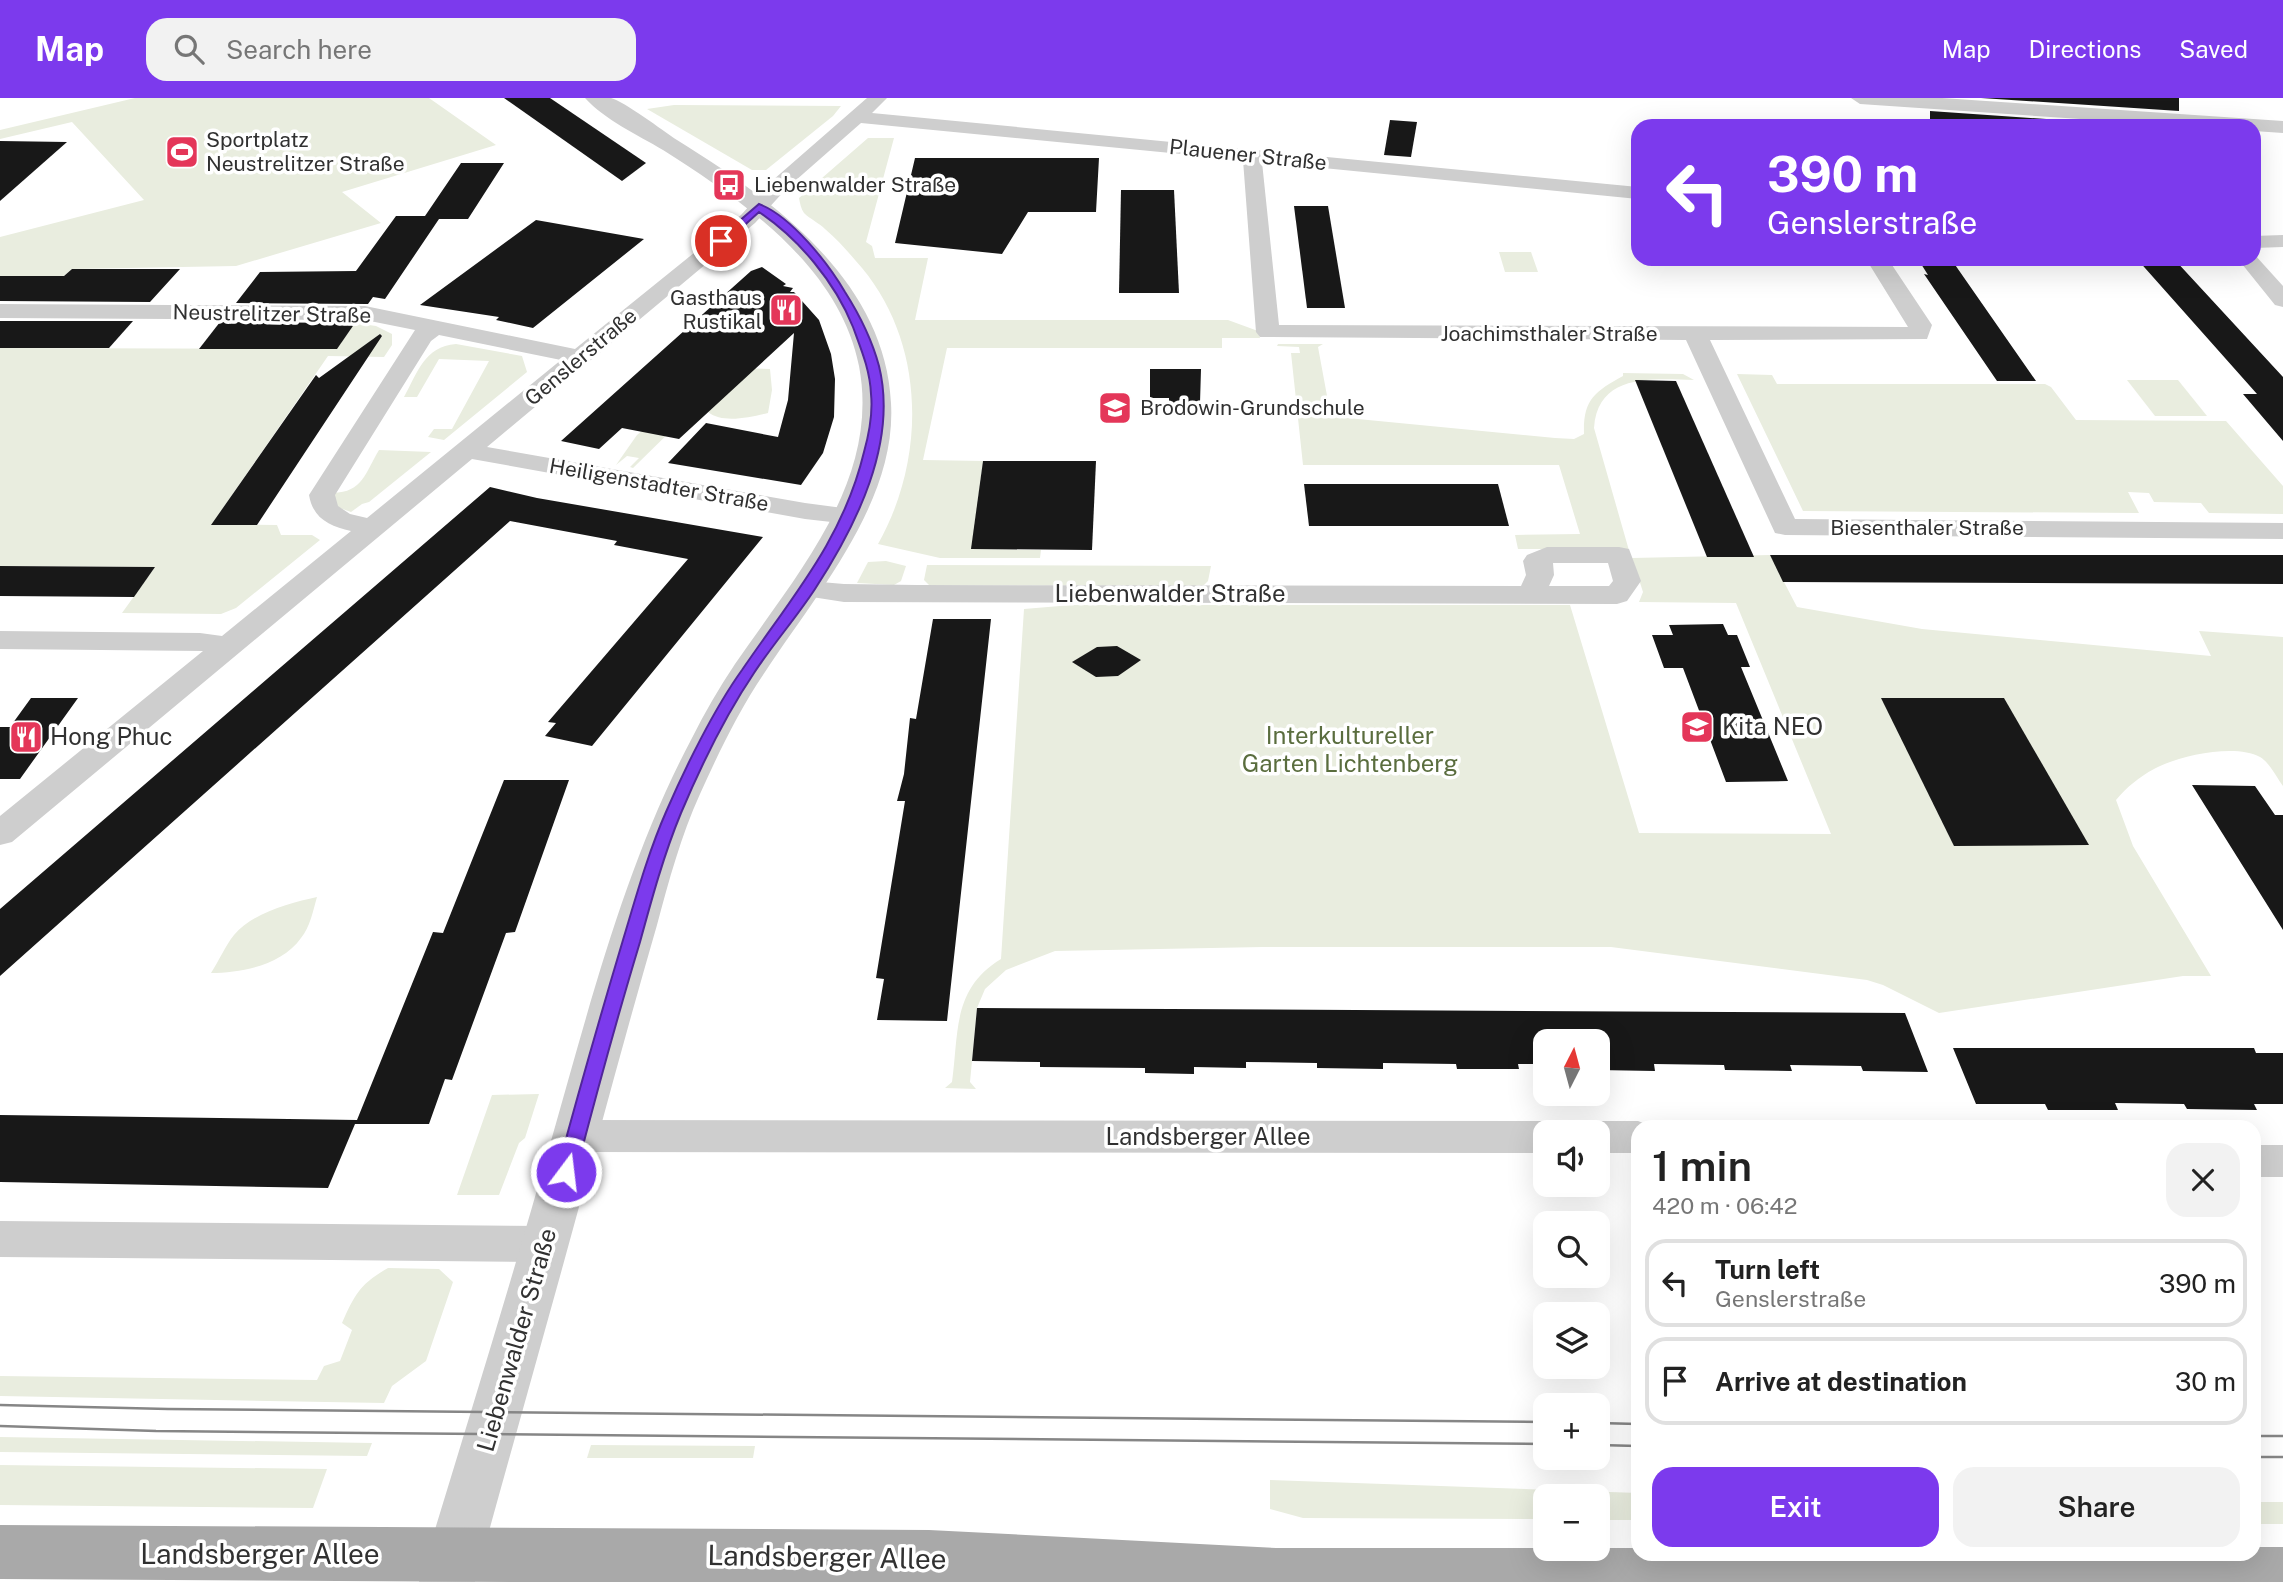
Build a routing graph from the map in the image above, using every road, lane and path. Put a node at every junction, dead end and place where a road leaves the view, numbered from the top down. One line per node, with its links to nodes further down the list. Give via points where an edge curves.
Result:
1 (596, 98): 12 (street, Liebenwalder Straße)
2 (878, 98): 5 (street, Genslerstraße)
3 (1860, 98): 6 (street)
4 (2111, 98): 7 (street)
5 (857, 117): 10 (street, Plauener Straße); 12 (street, Genslerstraße)
6 (2107, 119)
7 (2128, 119)
8 (2261, 126): 9 (street)
9 (2283, 127)
10 (1255, 156): 11 (street, Plauener Straße); 20 (street, Joachimsthaler Straße, via 1268,332)
11 (1631, 193)
12 (759, 207): 21 (street, Genslerstraße); 23 (street, Liebenwalder Straße, via 779,220 831,275 853,313 873,365 875,433)
13 (2283, 241): 14 (street)
14 (2261, 242)
15 (1882, 266): 20 (street, Joachimsthaler Straße, via 1920,325 1919,334)
16 (2255, 266): 17 (street)
17 (2283, 300)
18 (0, 311): 19 (street, Neustrelitzer Straße, via 365,313)
19 (434, 328): 21 (street, Neustrelitzer Straße); 24 (street, via 422,336 322,495 328,514)
20 (1695, 334): 25 (street, Biesenthaler Straße, via 1785,527)
21 (581, 357): 22 (street, Genslerstraße)
22 (469, 451): 23 (street, Heiligenstadter Straße); 24 (street, Genslerstraße)
23 (849, 516): 26 (street, Liebenwalder Straße)
24 (374, 527): 29 (street, Genslerstraße)
25 (2283, 531)
26 (809, 589): 27 (street, Liebenwalder Straße, via 917,594); 31 (street, Liebenwalder Straße, via 746,674 673,814)
27 (1532, 594)
28 (0, 640): 29 (street)
29 (231, 646): 30 (street, Genslerstraße)
30 (0, 834)
31 (576, 1136): 32 (street, Landsberger Allee); 38 (street, Liebenwalder Straße)
32 (1533, 1137)
33 (1610, 1137): 34 (street)
34 (1631, 1137)
35 (2261, 1161): 36 (street)
36 (2283, 1161)
37 (0, 1239): 38 (street)
38 (544, 1244): 40 (street, Liebenwalder Straße)
39 (0, 1552): 40 (main road, Landsberger Allee)
40 (450, 1569): 41 (main road, Landsberger Allee, via 929,1557 1276,1576)
41 (2283, 1575)

